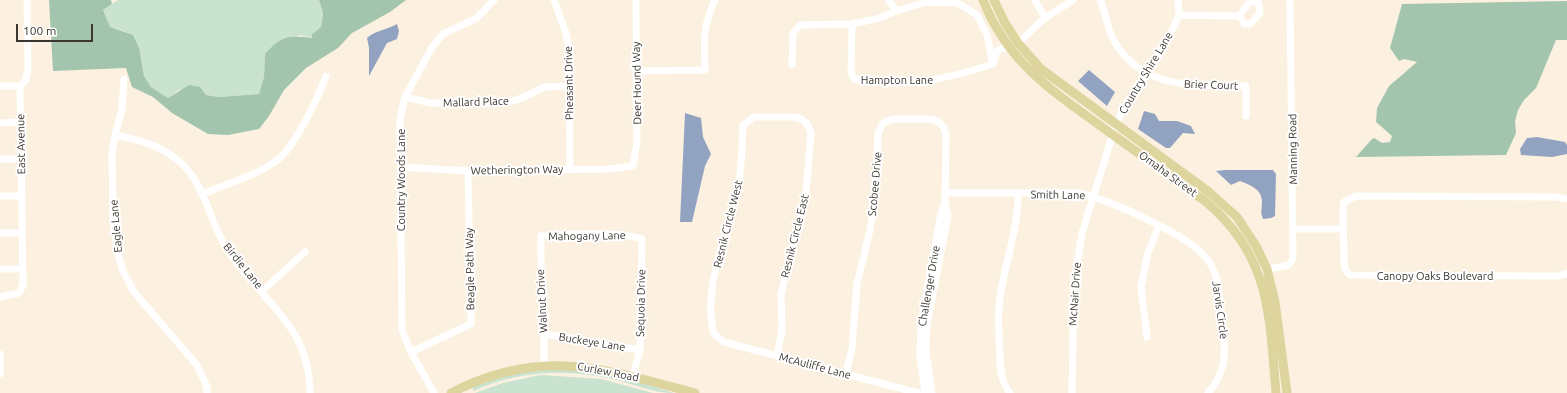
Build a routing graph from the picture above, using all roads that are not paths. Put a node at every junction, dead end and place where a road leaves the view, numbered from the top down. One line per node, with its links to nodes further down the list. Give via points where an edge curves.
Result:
1 (27, 0): 28 (street, East Avenue, via 28,69 26,80)
2 (494, 0): 30 (street, Country Woods Lane, via 477,18 440,37)
3 (554, 0): 29 (street, Pheasant Drive, via 569,49)
4 (636, 0): 23 (street, Deer Hound Way)
5 (715, 0): 23 (street, via 706,22 705,70)
6 (889, 0): 14 (street)
7 (983, 0): 20 (main road, Omaha Street, via 990,18)
8 (994, 0): 19 (main road, Omaha Street)
9 (1035, 0): 17 (street)
10 (1073, 0): 17 (street)
11 (1100, 0): 24 (street, via 1110,34 1121,52)
12 (1178, 0): 15 (street)
13 (1290, 0): 52 (street, Manning Road)
14 (896, 11): 18 (street, via 880,18); 22 (street, via 927,2 958,3 976,16 987,35)
15 (1180, 15): 16 (street); 24 (street, Country Shire Lane, via 1164,48)
16 (1240, 16)
17 (1045, 18): 19 (street)
18 (852, 24): 21 (street, via 800,25 793,33); 22 (street, Hampton Lane, via 851,72 854,79 866,82 926,82)
19 (1018, 43): 35 (main road, Omaha Street, via 1054,80)
20 (1007, 46): 22 (street, via 997,51); 36 (main road, Omaha Street, via 1037,78)
21 (792, 64)
22 (993, 64)
23 (636, 71): 40 (street, Deer Hound Way, via 637,142)
24 (1147, 74): 31 (street, Brier Court, via 1184,85 1246,86); 35 (street, Country Shire Lane)
25 (326, 76): 45 (street, via 298,132 281,156 247,176)
26 (124, 79): 37 (street, Eagle Lane, via 122,110)
27 (0, 86): 28 (street)
28 (20, 86): 33 (street, East Avenue)
29 (569, 86): 30 (street, Mallard Place, via 545,87 517,100 500,103 431,103); 42 (street, Pheasant Drive)
30 (405, 97): 41 (street, Country Woods Lane, via 400,119)
31 (1246, 116)
32 (777, 117): 67 (street, Resnik Circle West, via 754,117 743,125 738,186 716,268 711,302 711,324); 74 (street, Resnik Circle East, via 796,117 803,120 808,124 811,133 806,193 781,294 782,330)
33 (20, 122): 34 (street); 39 (street, East Avenue)
34 (0, 123)
35 (1116, 124): 36 (street, Smith Lane); 60 (main road, Omaha Street, via 1225,204 1244,227)
36 (1113, 134): 49 (street, Smith Lane); 62 (main road, Omaha Street, via 1218,212 1240,236)
37 (115, 135): 45 (street, Birdie Lane, via 157,146 170,154 191,173); 79 (street, Eagle Lane, via 112,153 113,221 123,271 142,303 197,365 207,387)
38 (0, 159): 39 (street)
39 (21, 159): 48 (street, East Avenue)
40 (633, 166): 42 (street, Wetherington Way)
41 (401, 167): 43 (street, Wetherington Way); 71 (street, Country Woods Lane, via 402,330)
42 (570, 169): 43 (street, Wetherington Way)
43 (468, 171): 71 (street, Beagle Path Way, via 471,324)
44 (946, 193): 46 (street, Smith Lane); 73 (street, Challenger Drive, via 948,216 932,279 925,318); 77 (street, Scobee Drive, via 946,135 940,123 932,119 908,118 892,118 883,123 878,133 875,200 857,284 852,348)
45 (203, 194): 64 (street, Birdie Lane, via 224,244)
46 (1018, 194): 49 (street, Smith Lane, via 1080,193); 87 (street, via 1017,221 998,313 1001,374)
47 (0, 196): 48 (street)
48 (22, 196): 55 (street, East Avenue)
49 (1094, 197): 51 (street, Jarvis Circle); 88 (street, McNair Drive, via 1079,246 1074,282)
50 (1567, 199): 53 (street, Canopy Oaks Boulevard, via 1356,196 1344,202)
51 (1159, 226): 68 (street, via 1148,253 1142,287); 89 (street, Jarvis Circle, via 1189,242 1208,260 1213,270 1218,289 1225,357 1218,379)
52 (1294, 229): 53 (street); 60 (street, Manning Road, via 1293,258 1289,265)
53 (1344, 229): 63 (street, Canopy Oaks Boulevard, via 1344,263 1350,275)
54 (0, 233): 55 (street)
55 (22, 233): 59 (street, East Avenue)
56 (633, 235): 57 (street, Mahogany Lane); 70 (street, Sequoia Drive, via 642,238)
57 (541, 236): 66 (street, Walnut Drive, via 541,302)
58 (305, 252): 64 (street)
59 (22, 269): 61 (street); 65 (street, East Avenue, via 23,285 19,293)
60 (1267, 269): 62 (street, Manning Road); 92 (main road, Omaha Street, via 1275,302)
61 (0, 270)
62 (1258, 271): 69 (main road, Omaha Street, via 1265,296)
63 (1567, 274)
64 (262, 290): 80 (street, Birdie Lane, via 292,327 308,367)
65 (0, 297)
66 (545, 334): 70 (street, Buckeye Lane); 75 (street, Walnut Drive)
67 (714, 334): 74 (street, McAuliffe Lane, via 724,342)
68 (1147, 337)
69 (1272, 346): 90 (main road, Omaha Street); 91 (main road)
70 (640, 350): 78 (street, Sequoia Drive)
71 (410, 352): 81 (street, Country Woods Lane)
72 (0, 354): 76 (street)
73 (923, 355): 85 (street, Challenger Drive); 86 (street, Challenger Drive)
74 (777, 356): 77 (street, McAuliffe Lane)
75 (544, 366): 78 (main road, Curlew Road, via 589,367); 82 (main road, Curlew Road, via 504,372)
76 (0, 374)
77 (846, 374): 84 (street, McAuliffe Lane)
78 (633, 376): 83 (main road, Curlew Road)
79 (207, 393)
80 (310, 393)
81 (434, 393)
82 (451, 393)
83 (695, 393)
84 (918, 393)
85 (925, 393)
86 (932, 393)
87 (1010, 393)
88 (1072, 393)
89 (1208, 393)
90 (1276, 393)
91 (1281, 393)
92 (1287, 393)

